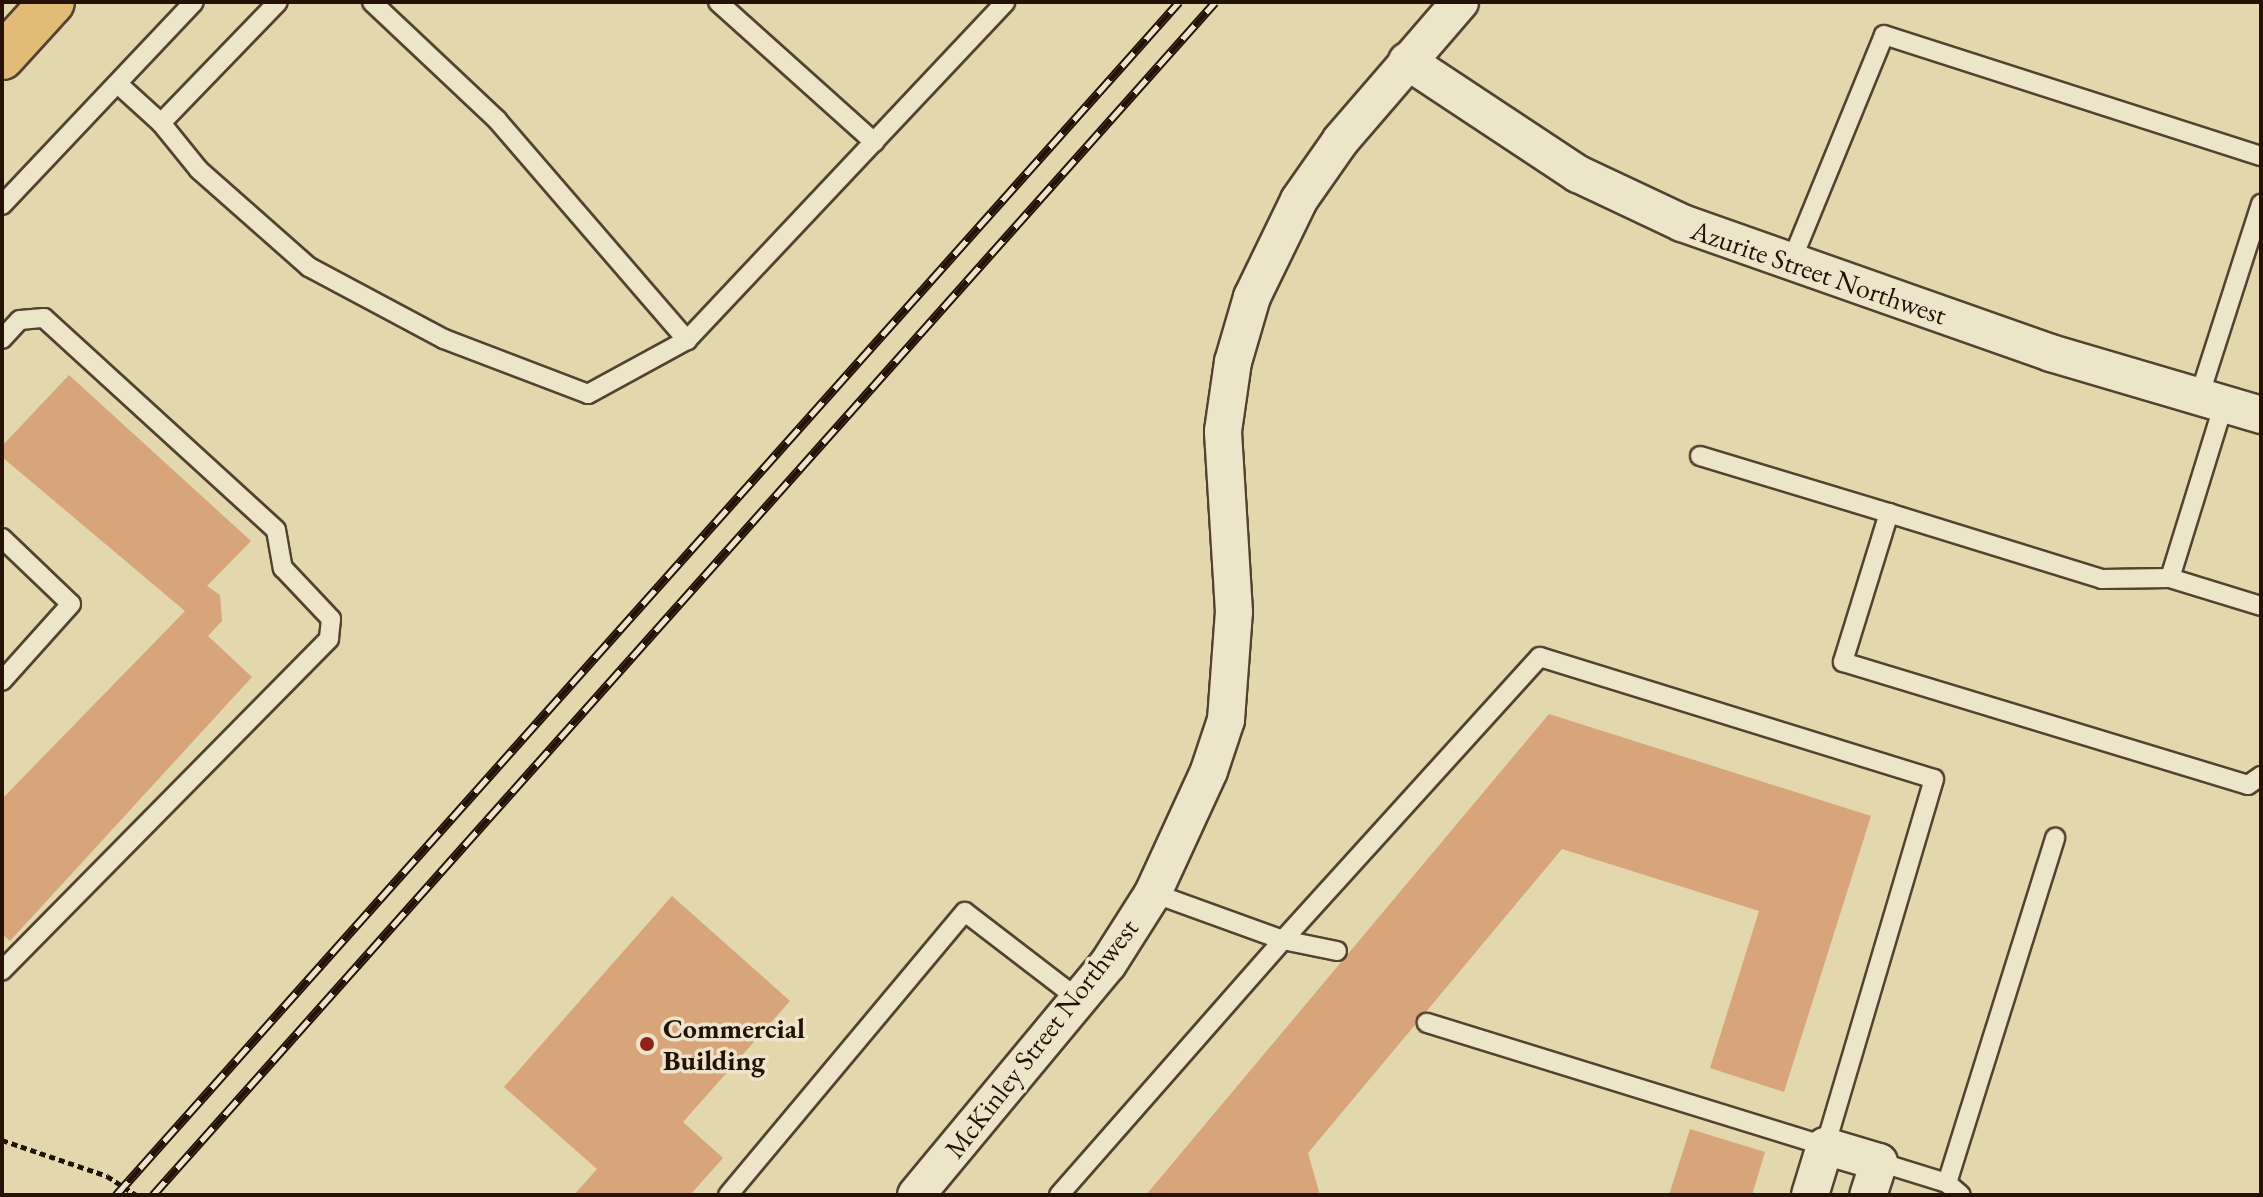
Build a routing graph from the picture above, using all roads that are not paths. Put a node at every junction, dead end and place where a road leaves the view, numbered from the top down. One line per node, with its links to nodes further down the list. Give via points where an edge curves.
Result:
1 (52, 2): 8 (highway)
2 (194, 2): 10 (lane)
3 (278, 2): 11 (lane)
4 (372, 2): 18 (lane, via 497,120)
5 (718, 2): 12 (lane)
6 (1005, 2): 12 (lane)
7 (1460, 2): 9 (street, McKinley Street Northwest)
8 (2, 57)
9 (1407, 61): 16 (street, Azurite Street Northwest, via 1578,174 1682,223); 29 (street, McKinley Street Northwest, via 1299,200 1252,297 1233,362 1223,431 1234,612 1226,720 1209,771)
10 (118, 84): 11 (lane); 15 (lane)
11 (161, 123): 18 (lane, via 199,170 309,267 444,339 588,394)
12 (874, 142): 18 (lane)
13 (2261, 156): 16 (lane, via 1884,35)
14 (2261, 204): 19 (lane)
15 (2, 205)
16 (1791, 262): 19 (street, Azurite Street Northwest, via 2051,353)
17 (2, 339): 32 (lane, via 20,320 44,318 276,530 283,568 331,619 329,639)
18 (687, 340)
19 (2212, 400): 20 (street, Azurite Street Northwest); 24 (lane)
20 (2261, 415)
21 (1700, 456): 22 (lane)
22 (1889, 513): 24 (lane, via 2102,579); 27 (lane, via 1843,662 2248,785)
23 (2, 538): 26 (lane, via 71,604)
24 (2170, 578): 25 (lane)
25 (2261, 606)
26 (2, 681)
27 (2261, 776)
28 (2055, 838): 37 (lane)
29 (1153, 893): 30 (lane); 33 (street, McKinley Street Northwest, via 1108,964)
30 (1283, 940): 31 (lane); 35 (lane, via 1540,657 1934,779); 40 (lane)
31 (1337, 951)
32 (2, 971)
33 (1077, 998): 38 (lane, via 965,912); 39 (street, McKinley Street Northwest)
34 (1427, 1023): 35 (lane)
35 (1825, 1146): 36 (street); 41 (street)
36 (1873, 1179): 37 (lane)
37 (1954, 1189)
38 (728, 1195)
39 (916, 1195)
40 (1059, 1195)
41 (1810, 1195)

